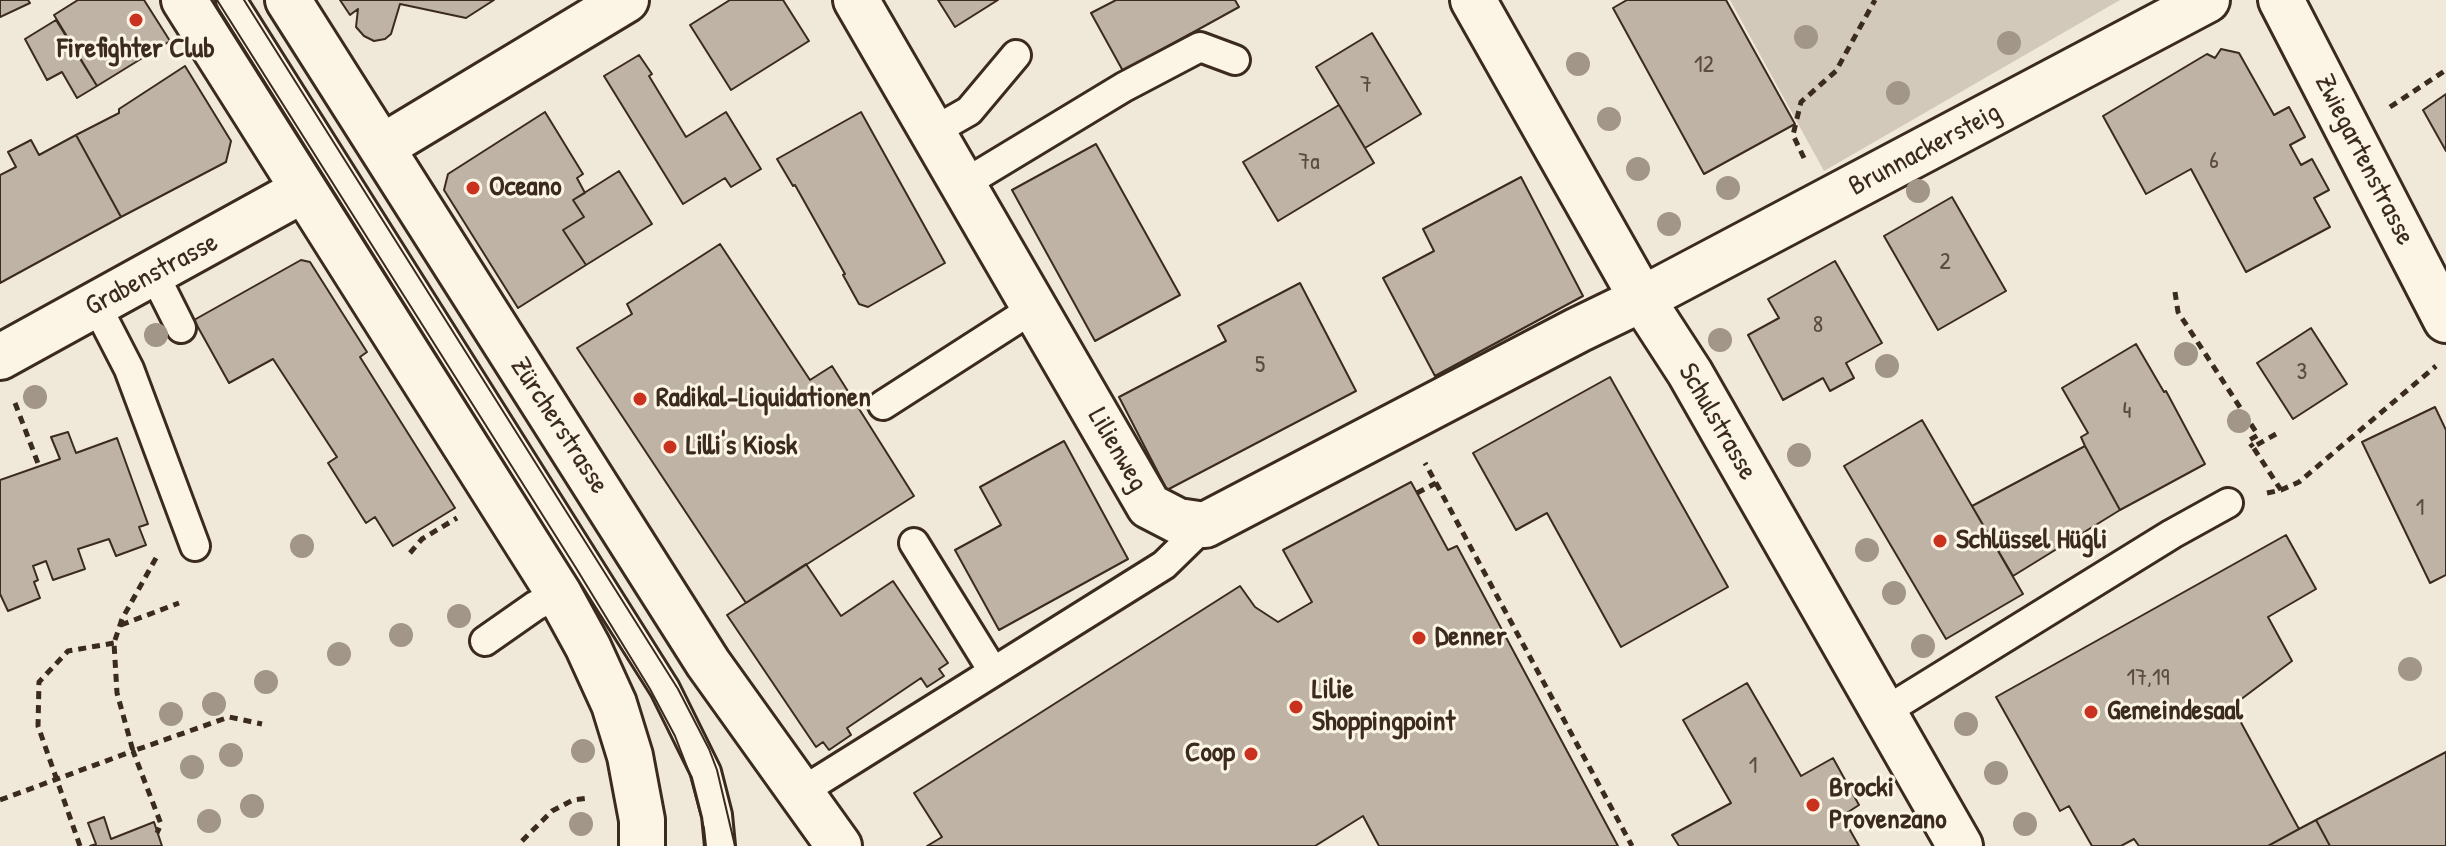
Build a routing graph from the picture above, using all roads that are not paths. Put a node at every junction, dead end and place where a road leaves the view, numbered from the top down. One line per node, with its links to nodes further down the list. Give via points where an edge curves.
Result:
1 (184, 0): 14 (street)
2 (231, 0): 33 (lane, via 665,689 706,772)
3 (288, 0): 12 (street, Zürcherstrasse)
4 (626, 0): 12 (street)
5 (856, 0): 11 (street, Lilienweg)
6 (1473, 0): 16 (street, Schulstrasse)
7 (2207, 0): 16 (street, Brunnackersteig)
8 (2281, 0): 20 (street, Zwiegartenstrasse)
9 (1016, 55): 11 (lane, via 969,111)
10 (1235, 60): 13 (lane, via 1200,47)
11 (932, 132): 13 (street, Lilienweg)
12 (382, 147): 31 (street, Zürcherstrasse, via 708,663)
13 (962, 185): 18 (street, Lilienweg)
14 (303, 190): 15 (street, Grabenstrasse); 27 (street)
15 (154, 274): 17 (street, Grabenstrasse); 19 (lane)
16 (1642, 299): 24 (street); 30 (street, Schulstrasse, via 1690,373)
17 (96, 305): 21 (street, Grabenstrasse); 26 (lane, via 129,369)
18 (1034, 308): 22 (lane); 24 (street, Lilienweg, via 1149,506 1178,521)
19 (181, 328)
20 (2446, 328)
21 (0, 357)
22 (883, 405)
23 (2228, 503): 30 (lane)
24 (1205, 525): 29 (lane, via 1164,565)
25 (914, 543): 29 (lane)
26 (195, 546)
27 (559, 594): 28 (lane); 32 (street, via 614,704 632,767)
28 (485, 641)
29 (993, 671): 31 (lane)
30 (1884, 712): 35 (street, Schulstrasse)
31 (801, 792): 34 (street, Zürcherstrasse)
32 (642, 846)
33 (720, 846)
34 (839, 846)
35 (1960, 846)

